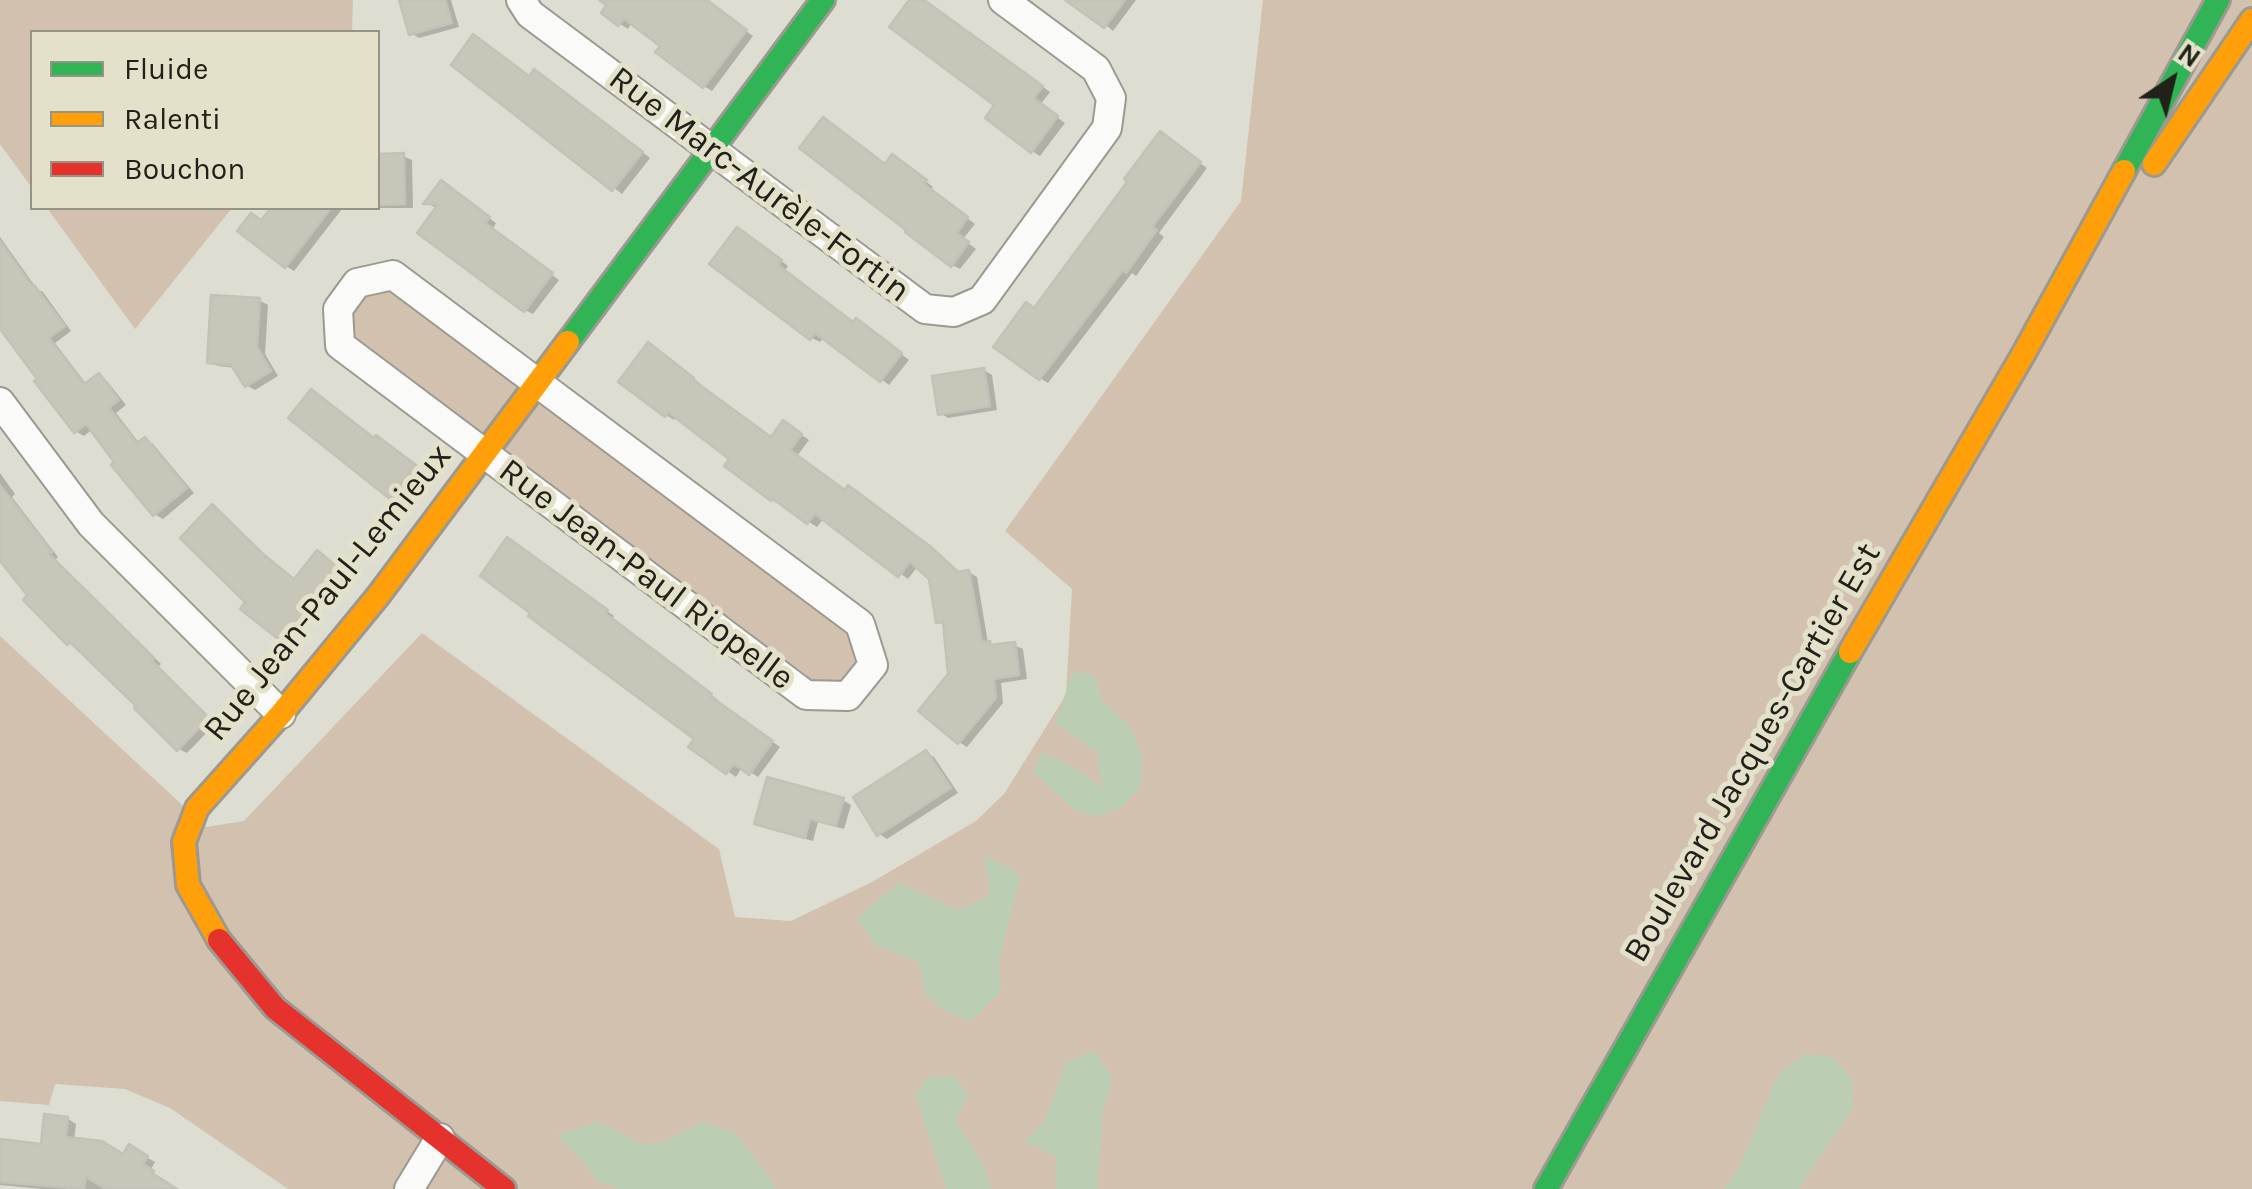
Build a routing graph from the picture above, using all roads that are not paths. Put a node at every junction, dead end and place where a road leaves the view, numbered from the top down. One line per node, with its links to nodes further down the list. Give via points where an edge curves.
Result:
1 (522, 0): 6 (street, Rue Marc-Aurèle-Fortin, via 530,14)
2 (823, 0): 6 (main road, Rue Jean-Paul-Lemieux)
3 (1002, 0): 6 (street, Rue Marc-Aurèle-Fortin, via 1096,70 1111,98 1107,128 982,300 954,312 924,309)
4 (2218, 0): 7 (main road, Boulevard Jacques-Cartier Est)
5 (2252, 20): 7 (main road, Boulevard Jacques-Cartier Est)
6 (712, 149): 8 (main road, Rue Jean-Paul-Lemieux)
7 (2024, 353): 15 (main road, Boulevard Jacques-Cartier Est)
8 (537, 383): 10 (main road, Rue Jean-Paul-Lemieux); 10 (street, Rue Jean-Paul Riopelle, via 393,275 358,283 338,309 340,345); 10 (street, Rue Jean-Paul Riopelle, via 860,624 873,664 848,696 806,695)
9 (0, 402): 11 (street, via 92,524)
10 (484, 454): 11 (main road, Rue Jean-Paul-Lemieux)
11 (280, 714): 12 (main road, Rue Jean-Paul-Lemieux, via 197,808 184,842 188,885 216,936 275,1008)
12 (440, 1138): 13 (street); 14 (main road, Rue Jean-Paul-Lemieux)
13 (410, 1189)
14 (504, 1189)
15 (1546, 1189)

